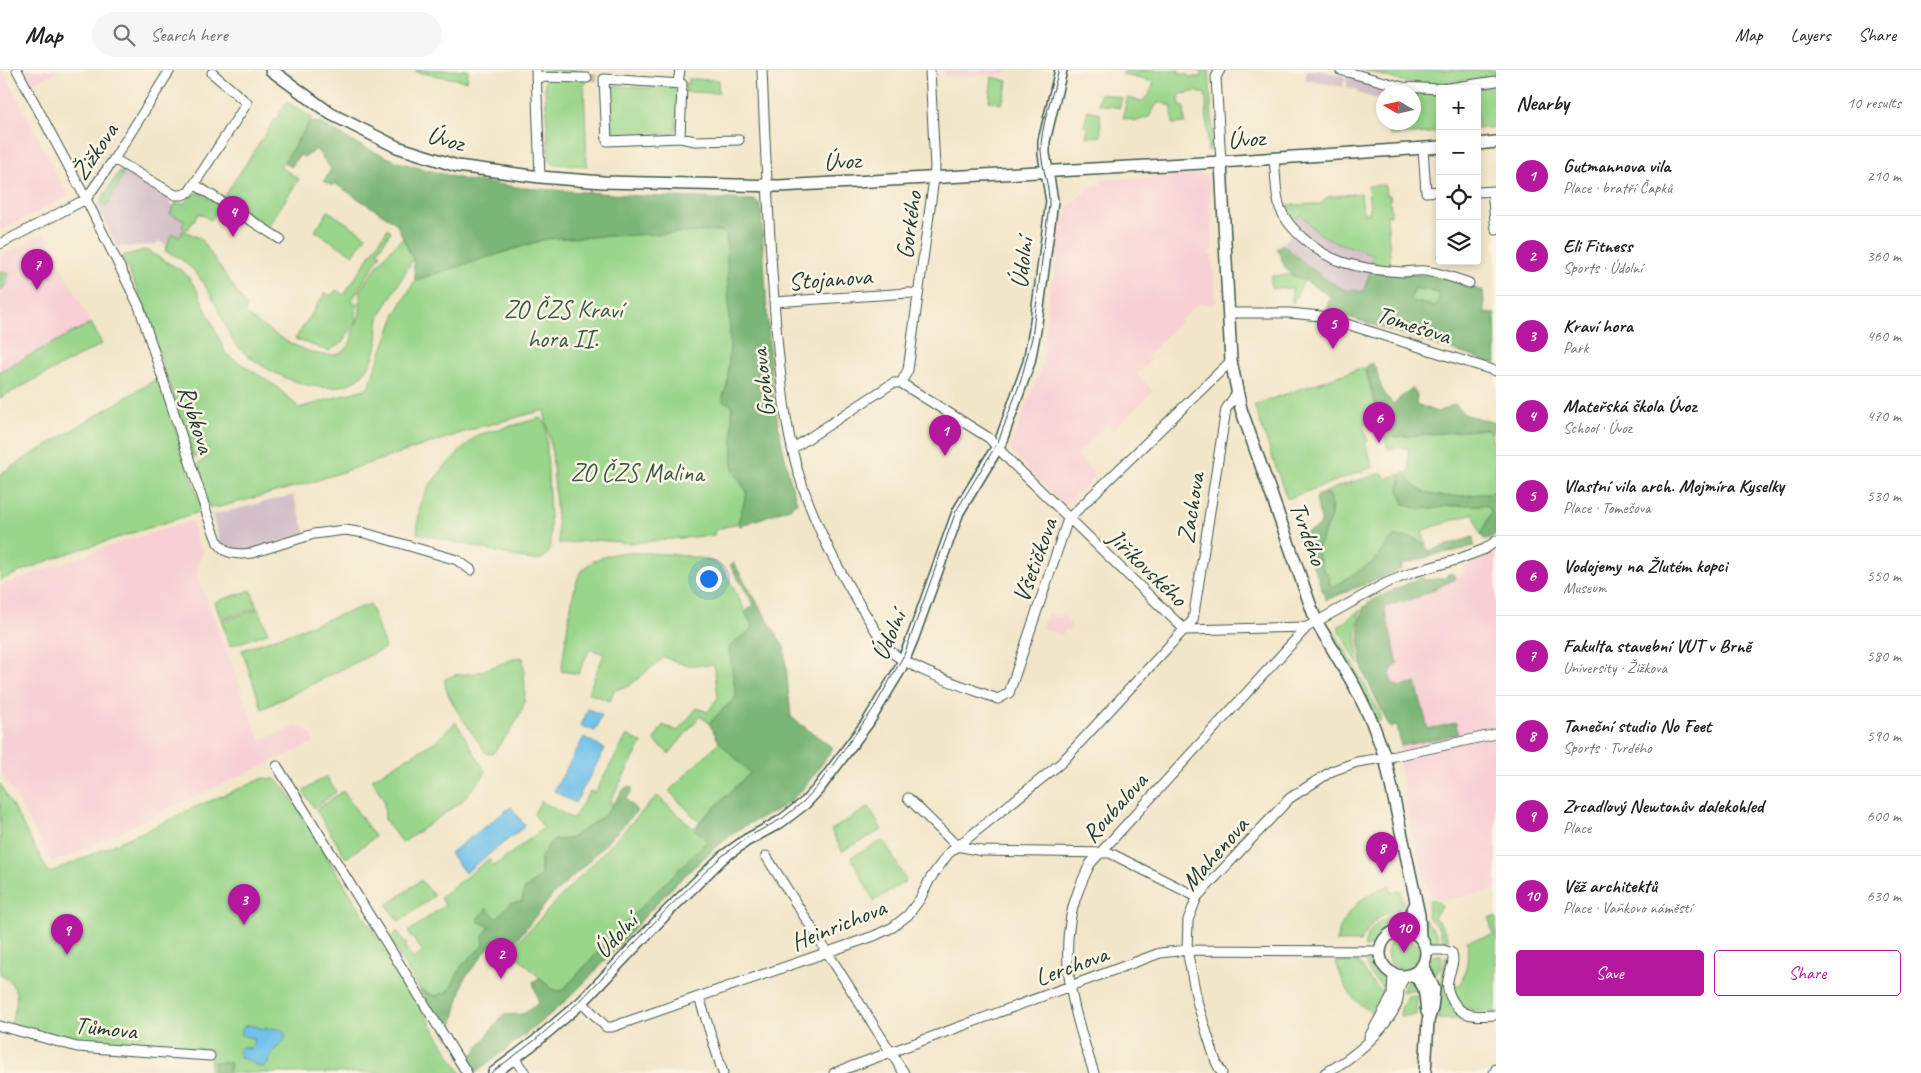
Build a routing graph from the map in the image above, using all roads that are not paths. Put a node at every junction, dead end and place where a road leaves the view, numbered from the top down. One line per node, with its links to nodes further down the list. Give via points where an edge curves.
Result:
1 (16, 70): 34 (street, Rybkova)
2 (170, 70): 23 (street, Žižkova)
3 (271, 70): 27 (street, Úvoz, via 331,114 397,147 457,166)
4 (680, 70): 14 (street)
5 (762, 70): 30 (street, Grohova)
6 (930, 70): 28 (street, Gorkého)
7 (1061, 70): 26 (street, Údolní, via 1044,141)
8 (1220, 70): 25 (street, via 1216,77)
9 (1340, 70): 16 (street, via 1403,87)
10 (212, 73): 29 (street, via 247,103)
11 (536, 73): 12 (street); 27 (street)
12 (596, 79): 14 (street); 17 (street, via 607,141)
13 (1496, 81): 15 (street)
14 (678, 84): 17 (street, via 682,84)
15 (1468, 85)
16 (1436, 89)
17 (680, 138): 18 (street)
18 (739, 140)
19 (1496, 142): 20 (street)
20 (1481, 144)
21 (1436, 147): 22 (street, Úvoz)
22 (1423, 148): 24 (street, Úvoz); 31 (street, via 1426,192)
23 (114, 158): 29 (street, via 175,195 188,192); 34 (street, Žižkova)
24 (1274, 158): 25 (street, Úvoz); 38 (street, via 1281,210 1297,234 1310,244 1341,262 1384,270 1423,271)
25 (1221, 162): 26 (street, Úvoz); 41 (street, Tvrdého)
26 (1048, 171): 28 (street, Úvoz); 46 (street, Údolní, via 1051,207 1031,354)
27 (540, 177): 30 (street, Úvoz, via 603,182)
28 (934, 178): 30 (street, Úvoz); 39 (street, Gorkého)
29 (194, 184): 36 (street)
30 (768, 186): 40 (street, Grohova)
31 (1436, 191)
32 (1481, 192): 33 (street)
33 (1494, 192): 35 (street)
34 (86, 199): 37 (street, Žižkova); 50 (street, Rybkova, via 139,306 207,514 222,548 241,554 314,534 345,530 457,560)
35 (1496, 230)
36 (280, 239)
37 (0, 244)
38 (1469, 283)
39 (918, 294): 40 (street, Stojanova); 44 (street, Gorkého, via 908,370)
40 (774, 302): 47 (street, Grohova, via 783,401)
41 (1229, 313): 42 (street, Tvrdého); 43 (street, Tomešova, via 1321,316)
42 (1231, 361): 45 (street, Tvrdého); 48 (street, Všetičkova)
43 (1496, 371)
44 (901, 383): 46 (street, Jiříkovského, via 989,438); 47 (street, via 894,383)
45 (1237, 393): 51 (street, Tvrdého); 52 (street, Zachova, via 1226,409 1193,620)
46 (998, 447): 48 (street, Jiříkovského); 53 (street, Údolní, via 958,512)
47 (792, 450): 53 (street, Grohova, via 802,487 826,547 886,648)
48 (1068, 518): 52 (street, Jiříkovského); 53 (street, Všetičkova, via 1009,693 998,698)
49 (1496, 541): 51 (street, via 1485,549 1386,583)
50 (471, 570)
51 (1311, 624): 52 (street, Jiříkovského); 55 (street, Tvrdého, via 1355,687); 59 (street, Roubalova)
52 (1185, 630): 58 (street, Heinrichova, via 1061,763)
53 (904, 660): 74 (street, Údolní, via 868,722 814,793 784,819 723,857)
54 (1496, 734): 55 (street, Mahenova)
55 (1385, 757): 61 (street, Mahenova, via 1332,770 1290,798); 62 (street, Tvrdého)
56 (277, 766): 83 (street)
57 (908, 798): 58 (street)
58 (957, 846): 59 (street, via 982,851); 68 (street, Heinrichova, via 940,865 914,908 898,924)
59 (1099, 853): 61 (street, via 1110,853); 72 (street, Roubalova, via 1080,887 1070,922 1067,948)
60 (766, 856): 68 (street)
61 (1197, 897): 65 (street, Mahenova, via 1188,920)
62 (1416, 903): 63 (street); 64 (street, Tvrdého)
63 (1403, 930): 64 (street, via 1411,931); 67 (street, via 1390,934)
64 (1420, 938): 66 (street)
65 (1187, 950): 67 (street, Lerchova); 72 (street, Lerchova, via 1160,953); 90 (street, Mahenova, via 1198,1005)
66 (1426, 950): 69 (street); 75 (street, via 1452,953 1454,961 1447,980 1452,1000 1458,1007 1468,1014)
67 (1380, 951): 70 (street, via 1383,964)
68 (826, 953): 73 (street, Heinrichova); 79 (street)
69 (1423, 965): 71 (street); 76 (street, via 1434,988)
70 (1393, 973): 71 (street); 78 (street, via 1392,996)
71 (1409, 975): 76 (street, via 1424,987); 78 (street, via 1400,986 1397,1004 1389,1017)
72 (1071, 986): 79 (street, Lerchova); 89 (street, Roubalova, via 1082,1039)
73 (699, 997): 74 (street, Heinrichova, via 610,1028); 86 (street)
74 (582, 1002): 81 (street, Údolní)
75 (1496, 1016)
76 (1428, 1021): 92 (street)
77 (0, 1026): 80 (street, Tůmova, via 77,1047)
78 (1364, 1044): 91 (street)
79 (890, 1052): 87 (street, Lerchova); 88 (street)
80 (210, 1056)
81 (514, 1058): 84 (street, Údolní); 85 (street)
82 (1496, 1069): 93 (street)
83 (467, 1073)
84 (494, 1073)
85 (525, 1073)
86 (723, 1073)
87 (834, 1073)
88 (904, 1073)
89 (1094, 1073)
90 (1222, 1073)
91 (1325, 1073)
92 (1425, 1073)
93 (1494, 1073)

